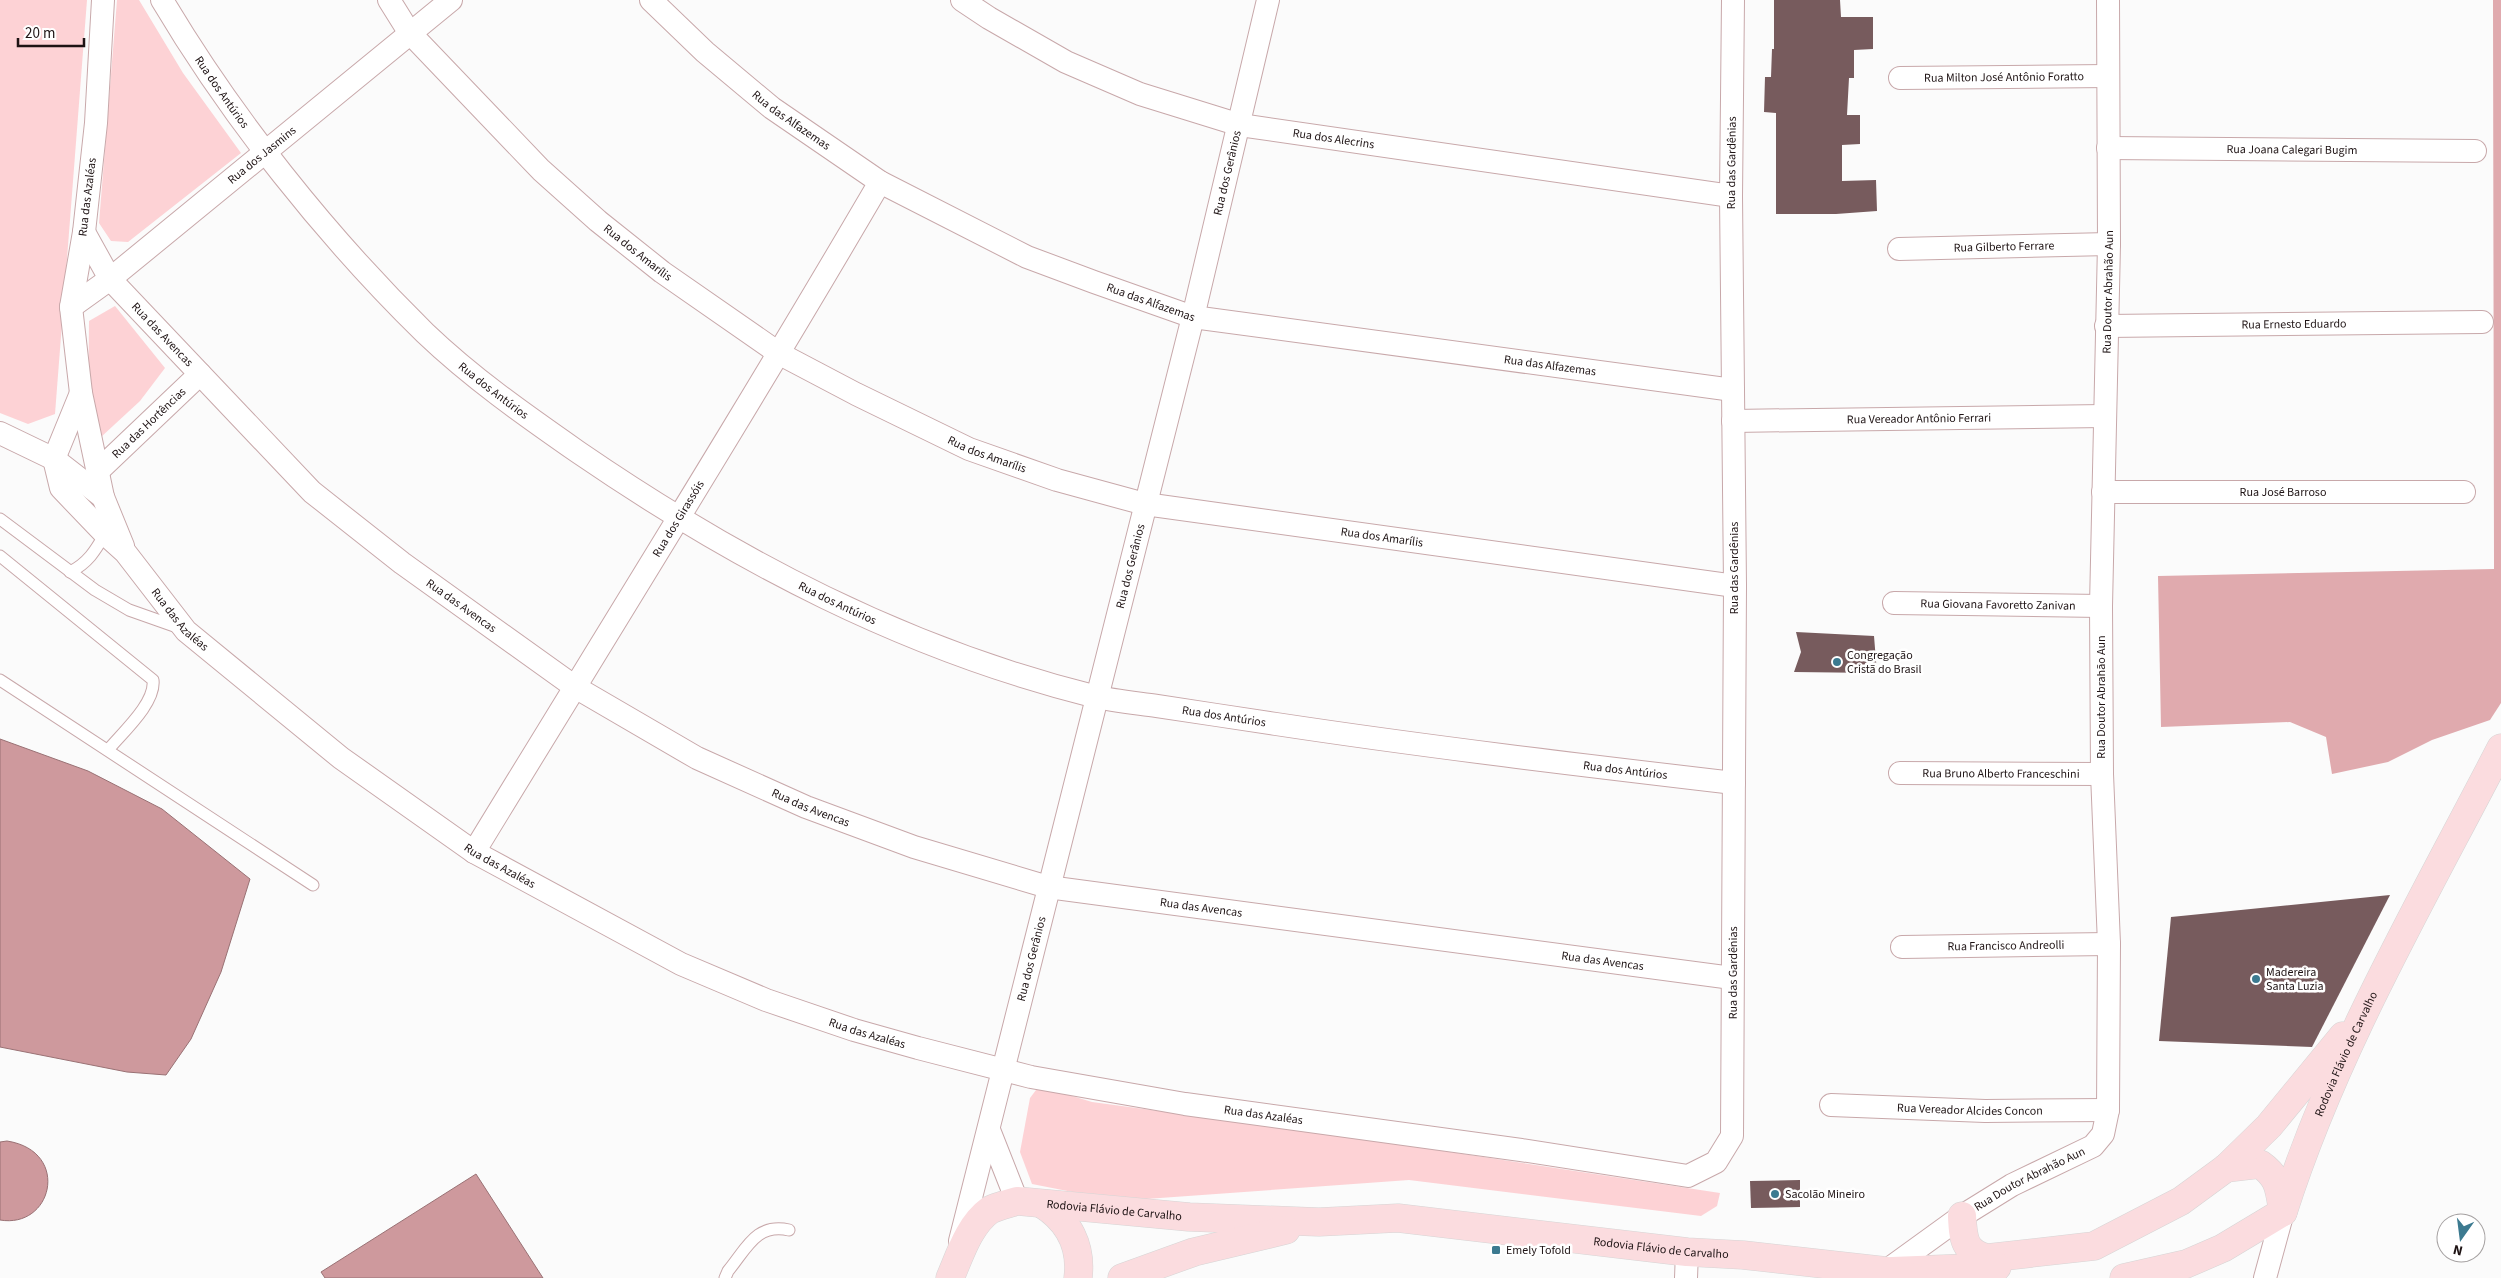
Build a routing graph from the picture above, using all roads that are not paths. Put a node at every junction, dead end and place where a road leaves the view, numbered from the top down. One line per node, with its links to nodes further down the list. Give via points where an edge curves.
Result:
1 (103, 0): 19 (street, Rua das Azaléas, via 96,123)
2 (162, 0): 16 (street, Rua dos Antúrios, via 183,36)
3 (389, 0): 10 (street, Rua dos Amarílis)
4 (451, 0): 10 (street, Rua dos Jasmins)
5 (650, 0): 17 (street, Rua das Alfazemas, via 772,108)
6 (962, 0): 13 (street, Rua dos Alecrins, via 1066,62 1140,94)
7 (1268, 0): 13 (street, Rua dos Gerânios)
8 (1733, 0): 18 (street, Rua das Gardênias)
9 (2108, 0): 11 (street, Rua Doutor Abrahão Aun)
10 (409, 32): 16 (street, Rua dos Jasmins); 27 (street, Rua dos Amarílis, via 540,170 598,221 662,272)
11 (2108, 76): 12 (street, Rua Milton José Antônio Foratto); 14 (street, Rua Doutor Abrahão Aun)
12 (1900, 78)
13 (1240, 125): 18 (street, Rua dos Alecrins); 24 (street, Rua dos Gerânios)
14 (2108, 148): 15 (street, Rua Joana Calegari Bugim); 20 (street, Rua Doutor Abrahão Aun)
15 (2475, 151)
16 (266, 152): 22 (street, Rua dos Jasmins); 41 (street, Rua dos Antúrios, via 352,256 427,335 511,405)
17 (880, 182): 24 (street, Rua das Alfazemas, via 1027,257); 27 (street, Rua dos Girassóis)
18 (1731, 196): 29 (street, Rua das Gardênias)
19 (84, 232): 22 (street, Rua das Avencas); 23 (street, Rua das Azaléas)
20 (2108, 244): 21 (street, Rua Gilberto Ferrare); 26 (street, Rua Doutor Abrahão Aun)
21 (1898, 249)
22 (110, 279): 23 (street, Rua dos Jasmins); 28 (street, Rua das Avencas)
23 (71, 307): 30 (street, Rua das Azaléas)
24 (1193, 317): 29 (street, Rua das Alfazemas); 40 (street, Rua dos Gerânios)
25 (2482, 322): 26 (street, Rua Ernesto Eduardo)
26 (2106, 326): 31 (street, Rua Doutor Abrahão Aun)
27 (780, 354): 40 (street, Rua dos Amarílis, via 969,449 1057,480); 41 (street, Rua dos Girassóis)
28 (200, 374): 35 (street, Rua das Hortências); 52 (street, Rua das Avencas, via 312,492 402,563)
29 (1733, 390): 32 (street, Rua das Gardênias)
30 (81, 393): 34 (street, Rua das Azaléas); 35 (street, Rua das Azaléas)
31 (2104, 416): 32 (street, Rua Vereador Antônio Ferrari); 37 (street, Rua Doutor Abrahão Aun)
32 (1733, 421): 47 (street, Rua das Gardênias)
33 (0, 434): 34 (street); 36 (street)
34 (54, 460): 36 (street, Rua das Azaléas); 39 (street)
35 (98, 471): 39 (street, Rua das Azaléas)
36 (61, 488): 43 (street, Rua das Azaléas)
37 (2103, 492): 38 (street, Rua José Barroso); 49 (street, Rua Doutor Abrahão Aun)
38 (2464, 492)
39 (103, 496): 44 (street, Rua das Azaléas)
40 (1145, 504): 47 (street, Rua dos Amarílis); 53 (street, Rua dos Gerânios)
41 (677, 517): 52 (street, Rua dos Girassóis); 53 (street, Rua dos Antúrios, via 764,568 866,618 968,658)
42 (0, 519): 46 (lane)
43 (105, 534): 44 (street, Rua das Azaléas); 46 (lane, via 91,558)
44 (125, 552): 50 (street, Rua das Azaléas)
45 (0, 556): 55 (lane, via 153,680 154,689 147,703)
46 (70, 572): 50 (lane, via 130,610)
47 (1735, 586): 58 (street, Rua das Gardênias)
48 (1894, 603): 49 (street, Rua Giovana Favoretto Zanivan)
49 (2101, 606): 57 (street, Rua Doutor Abrahão Aun)
50 (186, 631): 59 (street, Rua das Azaléas, via 341,758)
51 (0, 680): 55 (lane)
52 (574, 687): 59 (street, Rua dos Girassóis); 61 (street, Rua das Avencas, via 697,758 806,807 914,847)
53 (1096, 696): 58 (street, Rua dos Antúrios, via 1420,746); 61 (street, Rua dos Gerânios)
54 (2501, 748): 65 (main road, Rodovia Flávio de Carvalho)
55 (108, 750): 60 (lane)
56 (1900, 773): 57 (street, Rua Bruno Alberto Franceschini)
57 (2102, 774): 62 (street, Rua Doutor Abrahão Aun)
58 (1734, 783): 64 (street, Rua das Gardênias)
59 (474, 852): 66 (street, Rua das Azaléas, via 681,964 766,1000 854,1030)
60 (313, 884)
61 (1048, 887): 64 (street, Rua das Avencas); 66 (street, Rua dos Gerânios)
62 (2109, 944): 63 (street, Rua Francisco Andreolli); 68 (street, Rua Doutor Abrahão Aun)
63 (1902, 947)
64 (1732, 978): 70 (street, Rua das Gardênias)
65 (2369, 1004): 71 (main road, via 2269,1126); 73 (main road, Rodovia Flávio de Carvalho, via 2303,1149)
66 (1002, 1070): 69 (street, Rua dos Gerânios); 70 (street, Rua das Azaléas, via 1185,1104 1688,1176 1716,1162)
67 (1831, 1105): 68 (street, Rua Vereador Alcides Concon, via 1985,1111)
68 (2108, 1110): 74 (street, Rua Doutor Abrahão Aun, via 2103,1134 2093,1146 2012,1185)
69 (990, 1130): 72 (street); 82 (street, Rua dos Gerânios)
70 (1732, 1136)
71 (2226, 1168): 73 (main road, via 2260,1164 2276,1180); 77 (main road, via 2181,1202)
72 (1029, 1203): 75 (main road, Rodovia Flávio de Carvalho, via 1189,1217); 82 (main road, Rodovia Flávio de Carvalho, via 992,1209 980,1219); 83 (main road, via 1061,1218 1070,1231 1080,1264)
73 (2283, 1212): 86 (main road, via 2214,1252 2186,1264); 87 (street)
74 (1962, 1216): 77 (main road, via 1967,1246 1971,1253 1981,1257); 79 (street, Rua Doutor Abrahão Aun)
75 (1319, 1222): 78 (main road, Rodovia Flávio de Carvalho, via 1398,1218); 84 (main road, Rodovia Flávio de Carvalho, via 1194,1252)
76 (789, 1230): 81 (lane, via 766,1228 758,1234)
77 (2094, 1246): 80 (main road)
78 (1687, 1265): 79 (main road, Rodovia Flávio de Carvalho, via 1743,1255)
79 (1886, 1272): 80 (main road); 85 (main road, Rodovia Flávio de Carvalho)
80 (1987, 1273)
81 (725, 1278)
82 (950, 1278)
83 (1078, 1278)
84 (1122, 1278)
85 (1913, 1278)
86 (2124, 1278)
87 (2265, 1278)

